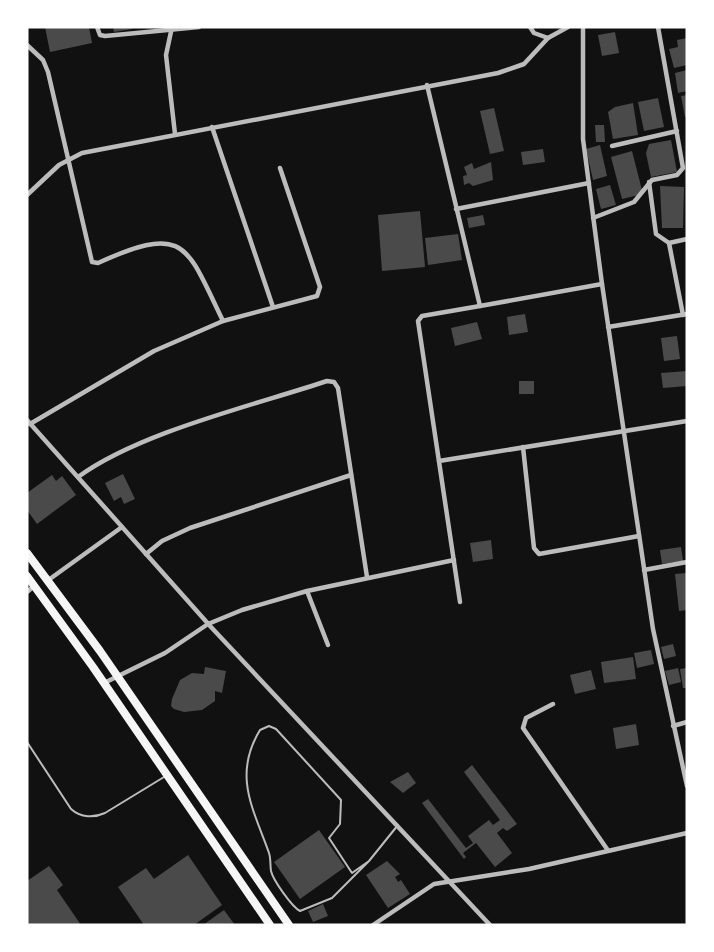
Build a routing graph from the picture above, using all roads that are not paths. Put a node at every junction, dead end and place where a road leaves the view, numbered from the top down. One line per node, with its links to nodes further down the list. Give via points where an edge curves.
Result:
1 (97, 27): 7 (street, via 100,35 105,36)
2 (199, 27): 7 (street)
3 (530, 27): 8 (street)
4 (568, 27): 8 (street)
5 (584, 27): 18 (street, via 583,139)
6 (658, 27): 12 (street)
7 (172, 28): 13 (street, via 166,55)
8 (548, 39): 10 (street, via 524,64 498,73)
9 (27, 45): 15 (street, via 43,60 48,72)
10 (427, 85): 11 (street); 20 (street)
11 (212, 127): 13 (street); 26 (street)
12 (677, 131): 14 (street); 17 (street, via 682,171)
13 (175, 134): 15 (street, via 102,147)
14 (612, 146)
15 (69, 159): 19 (street); 28 (street, via 92,262 142,245 180,247 190,257)
16 (280, 168): 26 (street, via 320,291 313,297)
17 (649, 182): 21 (street, via 638,200); 23 (street, via 655,231)
18 (588, 183): 20 (street); 21 (street)
19 (27, 195)
20 (456, 209): 25 (street)
21 (593, 218): 24 (street)
22 (687, 239): 23 (street)
23 (669, 243): 27 (street)
24 (602, 284): 25 (street); 29 (street)
25 (480, 306): 34 (street, via 422,316 418,321)
26 (273, 307): 28 (street)
27 (685, 314): 29 (street)
28 (223, 321): 31 (street, via 154,351)
29 (608, 327): 32 (street)
30 (687, 421): 32 (street)
31 (29, 422): 36 (street)
32 (623, 431): 33 (street); 38 (street)
33 (524, 447): 34 (street); 38 (street, via 534,548 539,554)
34 (439, 461): 41 (street)
35 (351, 475): 36 (street, via 338,388 330,381 170,432 94,465); 40 (street, via 190,528 162,541); 45 (street)
36 (78, 477): 37 (street)
37 (122, 527): 40 (street); 46 (street)
38 (639, 536): 43 (street)
39 (27, 553): 46 (highway)
40 (146, 554): 51 (street)
41 (454, 560): 45 (street); 50 (street)
42 (687, 562): 43 (street)
43 (644, 570): 57 (street)
44 (27, 576): 47 (highway)
45 (367, 577): 48 (street)
46 (46, 581): 53 (highway)
47 (34, 586): 49 (street); 54 (highway)
48 (307, 591): 51 (street); 52 (street)
49 (27, 592)
50 (460, 602)
51 (208, 624): 53 (street, via 165,653); 61 (street)
52 (328, 645)
53 (118, 676): 54 (street); 67 (highway)
54 (104, 683): 59 (highway)
55 (553, 704): 63 (street, via 526,718 523,728)
56 (687, 722): 57 (street)
57 (673, 726): 60 (street)
58 (27, 742): 59 (lane, via 71,809 87,817 105,813)
59 (166, 775): 66 (highway)
60 (687, 786)
61 (398, 825): 64 (lane); 65 (street)
62 (687, 832): 63 (street)
63 (607, 849): 65 (street, via 529,870)
64 (369, 861): 64 (lane, via 332,898 300,911 293,907 272,874 270,854 249,802 248,762 260,730 269,726 276,729 341,800 340,824 329,838 352,873)
65 (451, 882): 68 (street, via 429,886); 69 (street)
66 (270, 925)
67 (289, 925)
68 (374, 925)
69 (490, 925)

